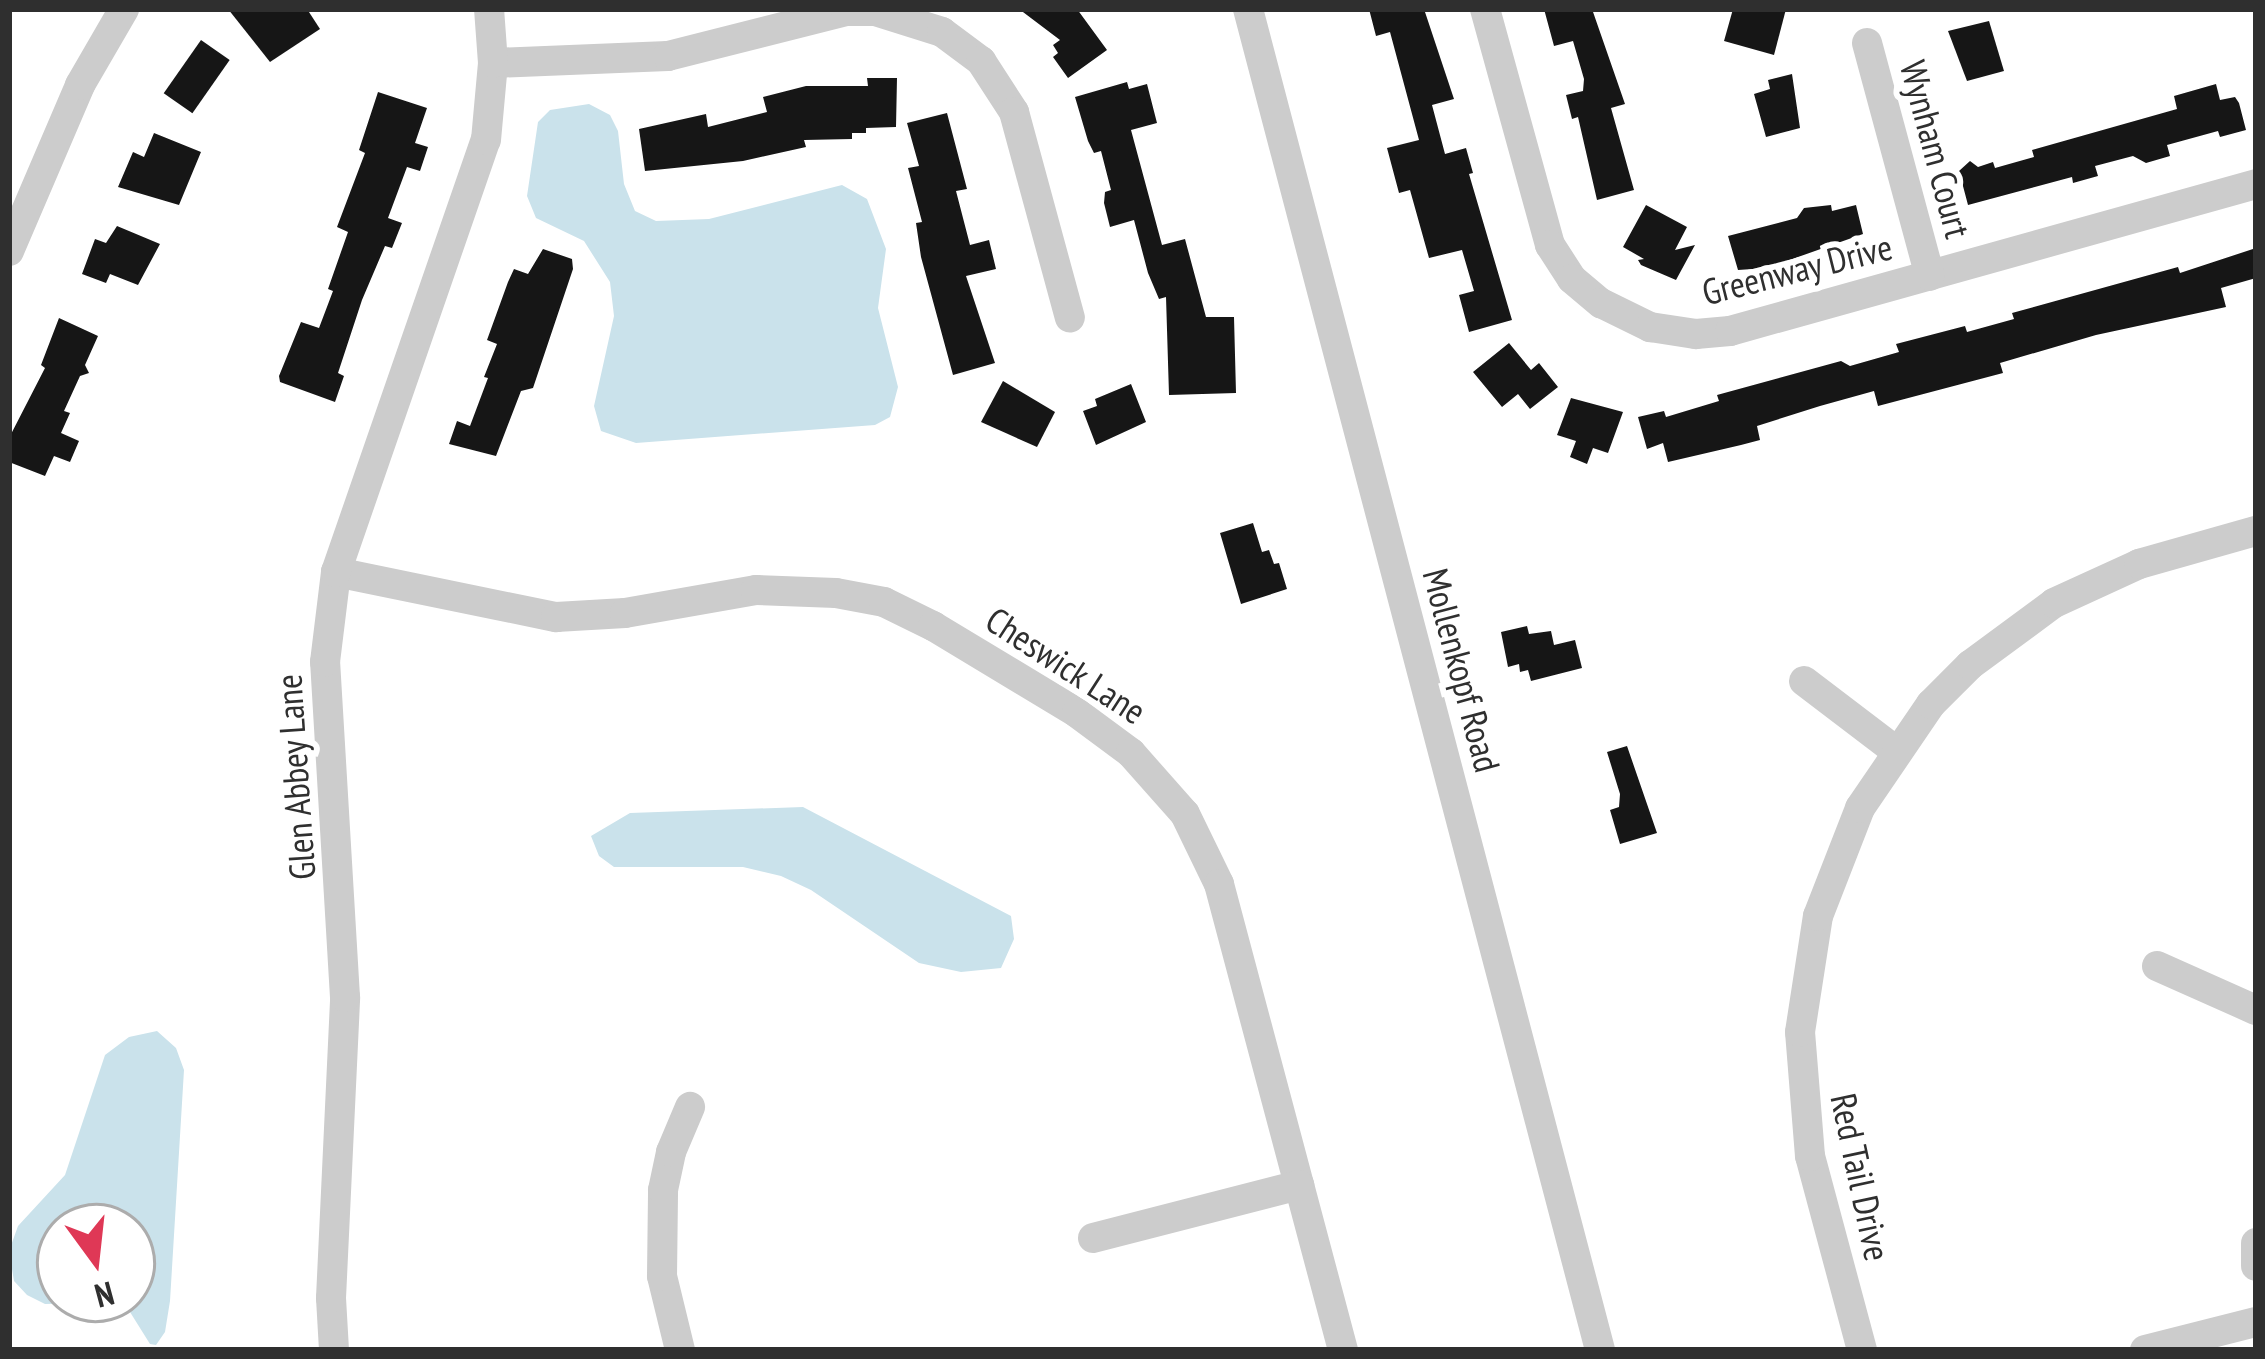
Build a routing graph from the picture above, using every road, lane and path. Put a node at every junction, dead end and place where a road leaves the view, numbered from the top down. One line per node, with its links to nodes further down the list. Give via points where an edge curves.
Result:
1 (124, 9): 8 (street, via 80,85)
2 (489, 9): 6 (street, Glen Abbey Lane)
3 (1249, 9): 26 (street, Mollenkopf Road)
4 (1485, 9): 9 (street, Greenway Drive, via 1542,226 1572,279 1612,310 1673,332 1730,331)
5 (1868, 43): 9 (street, Wynham Court)
6 (493, 63): 10 (street, via 668,56 846,11 875,11 942,32 981,61 1015,112); 12 (street, Glen Abbey Lane, via 477,177)
7 (2256, 184): 9 (street, Greenway Drive)
8 (9, 251)
9 (1930, 276)
10 (1070, 318)
11 (2256, 531): 14 (street, Red Tail Drive, via 2139,564 2054,603 1970,664)
12 (336, 572): 18 (street, Cheswick Lane, via 556,616 755,590 836,592 884,602 933,626 1077,713 1158,781 1206,854); 23 (street, Glen Abbey Lane, via 324,706 345,997)
13 (1804, 681): 14 (street)
14 (1896, 751): 27 (street, Red Tail Drive, via 1861,808 1825,896 1800,1032 1810,1156)
15 (2157, 966): 16 (street)
16 (2256, 1010)
17 (690, 1107): 24 (street, via 663,1190 662,1276)
18 (1299, 1185): 19 (street); 25 (street, Cheswick Lane)
19 (1093, 1238)
20 (2256, 1243): 21 (street)
21 (2256, 1266)
22 (2256, 1322): 28 (street)
23 (334, 1350)
24 (680, 1350)
25 (1343, 1350)
26 (1600, 1350)
27 (1862, 1350)
28 (2145, 1350)

